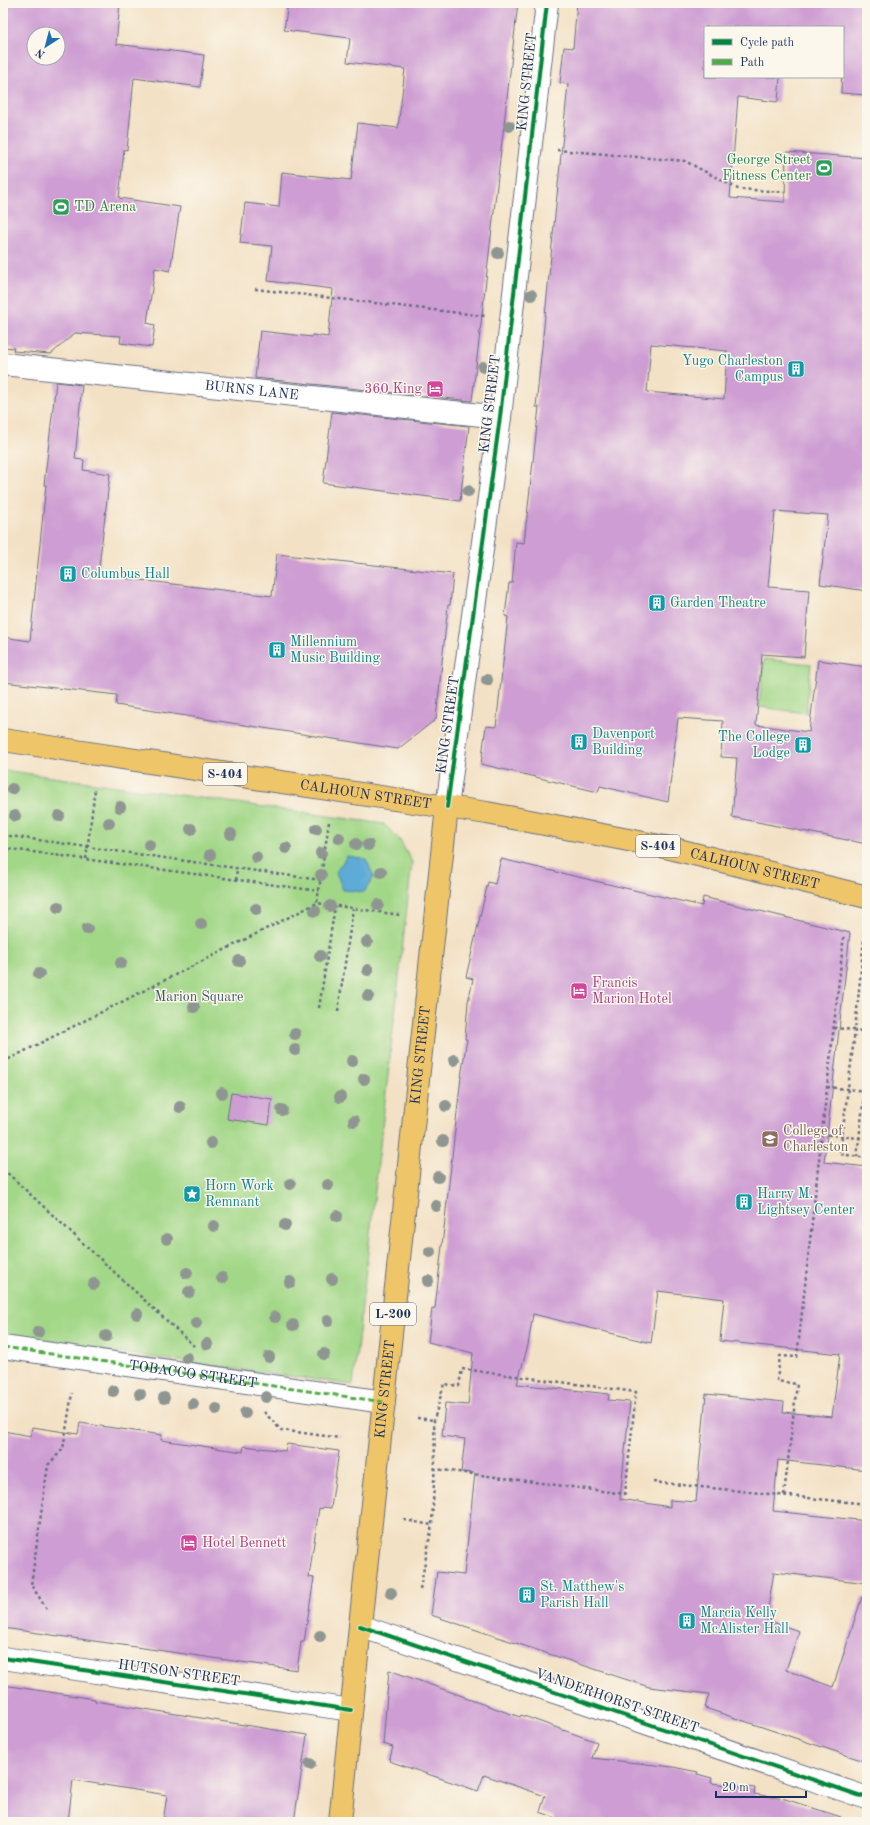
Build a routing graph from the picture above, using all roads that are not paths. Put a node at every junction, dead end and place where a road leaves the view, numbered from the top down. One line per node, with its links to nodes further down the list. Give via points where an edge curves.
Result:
1 (547, 3): 3 (street, KING STREET)
2 (3, 364): 3 (street, BURNS LANE)
3 (500, 417): 5 (street, KING STREET)
4 (3, 740): 5 (main road, CALHOUN STREET / S-404)
5 (447, 807): 6 (main road, CALHOUN STREET / S-404, via 670,848); 8 (main road, KING STREET / L-200)
6 (867, 896)
7 (3, 1347): 8 (street, TOBACCO STREET)
8 (384, 1402): 9 (main road, KING STREET / L-200)
9 (360, 1626): 11 (main road, KING STREET / L-200); 12 (street, VANDERHORST STREET)
10 (3, 1658): 11 (street, HUTSON STREET)
11 (351, 1710): 13 (main road, KING STREET / L-200)
12 (867, 1798)
13 (340, 1822)

